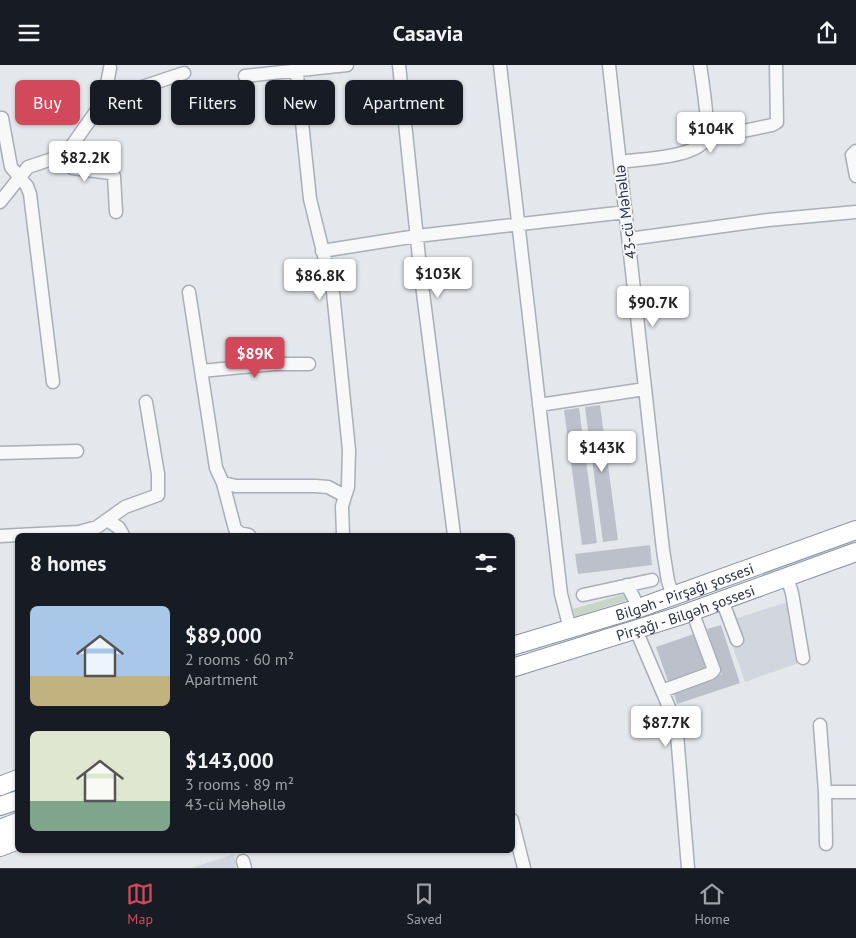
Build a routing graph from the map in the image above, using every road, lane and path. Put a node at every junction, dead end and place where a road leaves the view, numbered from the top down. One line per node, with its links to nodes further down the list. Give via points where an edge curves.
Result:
1 (347, 65): 8 (street)
2 (399, 65): 26 (street)
3 (500, 65): 25 (street)
4 (608, 65): 18 (street, 43-cü Məhəllə)
5 (700, 65): 15 (street)
6 (776, 65): 15 (street, via 778,122)
7 (110, 68): 11 (street)
8 (297, 68): 10 (street); 28 (street, via 310,199)
9 (184, 73): 12 (street)
10 (245, 76)
11 (108, 80)
12 (161, 81)
13 (2, 118): 20 (street, via 11,167)
14 (90, 121): 17 (street)
15 (706, 139): 18 (street, via 701,146 688,152)
16 (856, 151): 19 (street, via 852,155)
17 (61, 156): 20 (street, via 28,167); 22 (street, via 72,168 114,176)
18 (620, 162): 23 (street, 43-cü Məhəllə)
19 (856, 176)
20 (18, 178): 21 (street); 32 (street, via 30,193)
21 (0, 202)
22 (116, 212)
23 (626, 212): 25 (street); 27 (street, 43-cü Məhəllə)
24 (856, 212): 27 (street)
25 (518, 225): 26 (street); 35 (street)
26 (416, 236): 28 (street); 46 (street)
27 (629, 239): 33 (street, 43-cü Məhəllə)
28 (322, 251): 39 (street, via 333,292 348,440 349,471)
29 (189, 292): 31 (street)
30 (309, 364): 31 (street, via 275,363)
31 (201, 371): 38 (street, via 216,468)
32 (53, 382)
33 (645, 389): 35 (street); 54 (street, 43-cü Məhəllə, via 665,568)
34 (146, 402): 40 (street, via 159,490 154,498 125,507)
35 (539, 405): 58 (street, via 561,594)
36 (77, 451): 37 (street)
37 (0, 453)
38 (223, 483): 39 (street, via 236,486 321,486); 44 (street, via 235,529)
39 (345, 496): 45 (street, via 341,515)
40 (109, 521): 42 (street, via 79,532); 43 (street)
41 (856, 530): 54 (highway, Bilgəh - Pirşağı şossesi)
42 (59, 533)
43 (122, 533)
44 (240, 533)
45 (344, 533)
46 (454, 533)
47 (15, 535): 48 (street)
48 (0, 536)
49 (856, 552): 50 (highway, Pirşağı - Bilgəh şossesi)
50 (787, 577): 55 (highway, Pirşağı - Bilgəh şossesi); 62 (street)
51 (652, 579): 52 (street)
52 (627, 585): 53 (street); 56 (street)
53 (583, 595)
54 (673, 596): 56 (highway, Bilgəh - Pirşağı şossesi)
55 (722, 600): 57 (highway, Pirşağı - Bilgəh şossesi); 60 (street)
56 (639, 608): 58 (highway, Bilgəh - Pirşağı şossesi)
57 (692, 611): 59 (highway, Pirşağı - Bilgəh şossesi); 64 (street, via 714,669 711,673)
58 (570, 629): 61 (highway, Bilgəh - Pirşağı şossesi)
59 (636, 630): 63 (highway, Pirşağı - Bilgəh şossesi); 64 (street)
60 (737, 640)
61 (515, 645)
62 (803, 658)
63 (515, 666)
64 (662, 691): 79 (street, via 681,753)
65 (820, 725): 69 (street)
66 (15, 780): 67 (highway)
67 (0, 786)
68 (856, 792): 69 (street)
69 (825, 793): 76 (street)
70 (15, 800): 71 (highway)
71 (0, 806)
72 (15, 823): 73 (highway)
73 (0, 829)
74 (515, 832): 78 (street)
75 (15, 841): 77 (highway)
76 (826, 844)
77 (0, 847)
78 (524, 868)
79 (688, 868)

